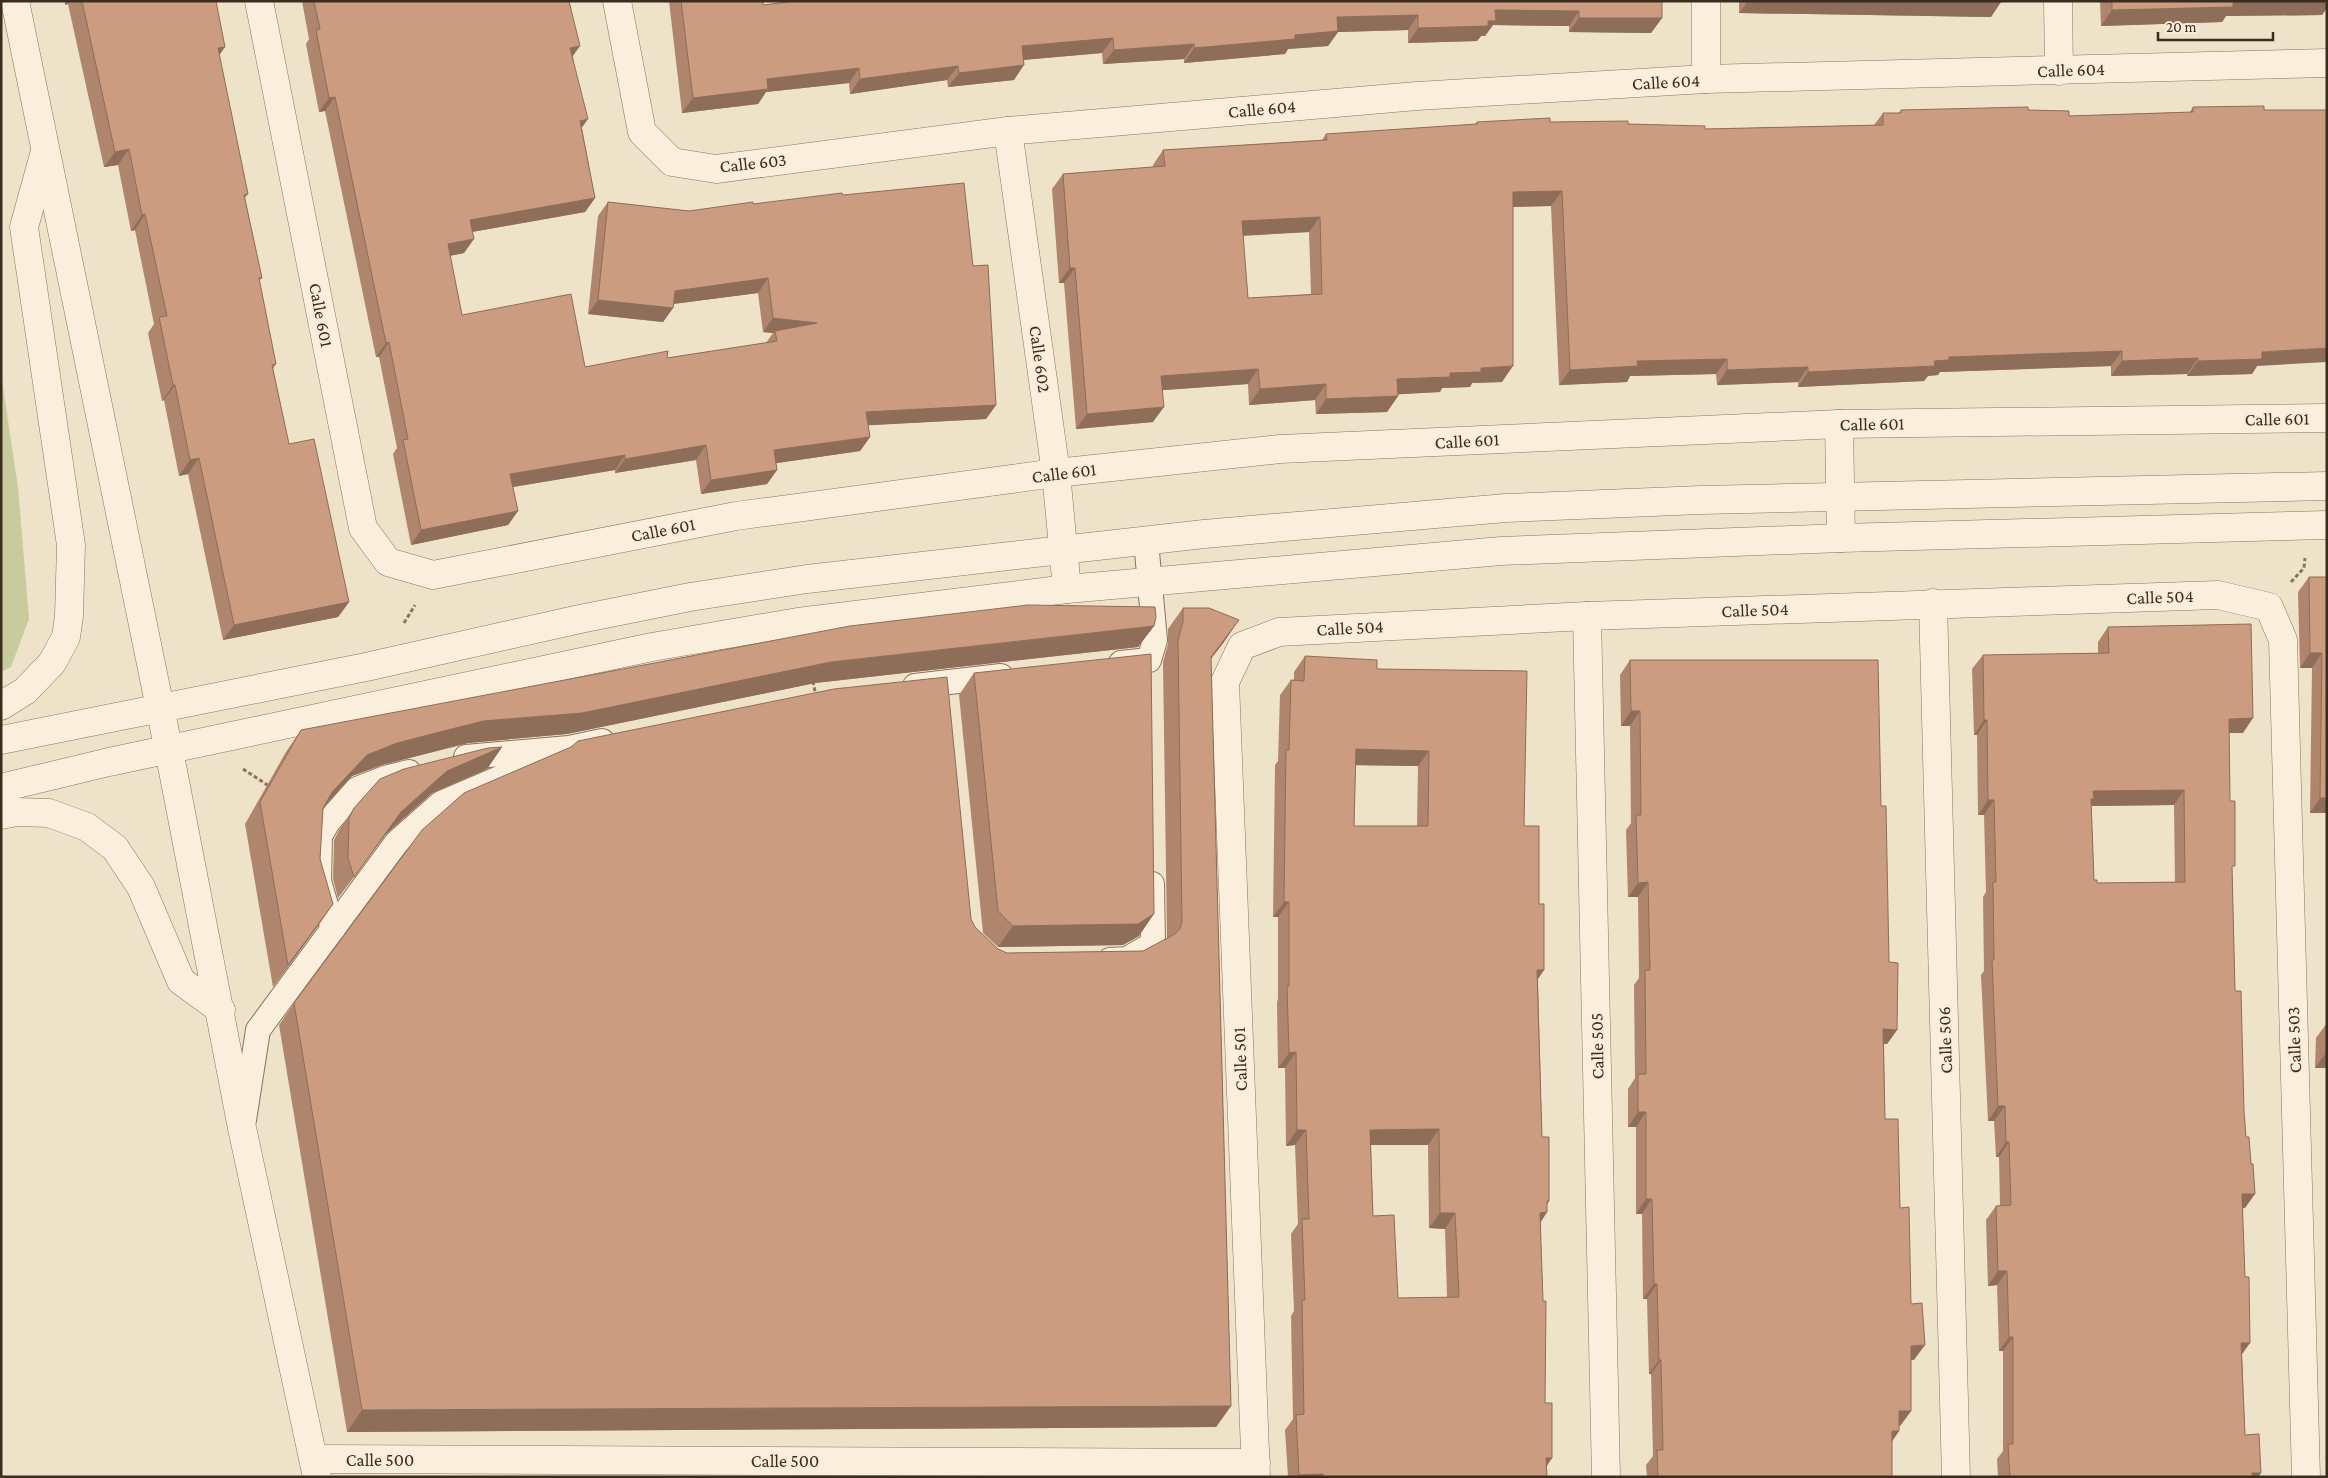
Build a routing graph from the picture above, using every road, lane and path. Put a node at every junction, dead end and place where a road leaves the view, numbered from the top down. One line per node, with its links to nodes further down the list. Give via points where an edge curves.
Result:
1 (15, 1): 10 (street)
2 (259, 1): 20 (street, Calle 601, via 363,528 388,562)
3 (616, 1): 9 (street, Calle 603, via 642,132 672,162 716,169)
4 (1706, 1): 8 (street)
5 (2058, 1): 7 (street)
6 (2327, 63): 7 (street, Calle 604)
7 (2059, 71): 8 (street, Calle 604)
8 (1706, 79): 9 (street, Calle 604, via 1417,96)
9 (1008, 131): 13 (street, Calle 602)
10 (45, 151): 33 (street, via 24,227 71,544 69,616 66,637 52,664 25,691); 34 (street)
11 (2327, 418): 12 (street, Calle 601)
12 (1839, 424): 13 (street, Calle 601, via 1280,449); 15 (street)
13 (1056, 473): 19 (street, Calle 602); 20 (street, Calle 601, via 736,516)
14 (2327, 486): 15 (street)
15 (1839, 498): 17 (street); 18 (street, via 1506,508)
16 (2317, 525): 17 (street); 24 (path, via 2304,568)
17 (1840, 538): 21 (street, via 1501,551)
18 (1146, 541): 19 (street); 21 (lane)
19 (1062, 550): 22 (street, Calle 602); 34 (street, via 807,579 690,597)
20 (433, 575): 26 (path)
21 (1150, 582): 22 (street); 28 (lane, via 1155,640 1149,670)
22 (1067, 589): 38 (street, via 798,622 662,646)
23 (1933, 603): 24 (street, Calle 504, via 2218,595); 25 (street, Calle 504); 51 (street, Calle 506)
24 (2269, 607): 52 (street, Calle 503, via 2283,640)
25 (1587, 616): 27 (street, Calle 504, via 1279,632); 50 (street, Calle 505)
26 (403, 624)
27 (1242, 646): 49 (street, Calle 501, via 1225,682)
28 (1100, 665)
29 (1020, 674): 31 (lane, via 945,692)
30 (812, 678): 32 (path)
31 (895, 688)
32 (816, 697)
33 (1, 706)
34 (160, 708): 36 (street); 38 (street)
35 (626, 736): 37 (lane)
36 (1, 740)
37 (569, 748): 44 (lane, via 441,804 397,842); 44 (lane, via 471,756 385,778 357,789 320,836 319,882)
38 (169, 750): 40 (street); 46 (street)
39 (236, 765): 41 (path)
40 (1, 788)
41 (278, 791)
42 (1, 815): 46 (street, via 50,813 87,827 115,848 141,887 181,981)
43 (1152, 858): 45 (lane, via 1153,944 1126,960)
44 (333, 929): 47 (lane, via 258,1030)
45 (1088, 960)
46 (221, 1010): 47 (street)
47 (242, 1128): 48 (street)
48 (316, 1468): 49 (street, Calle 500)
49 (1256, 1470)
50 (1606, 1477)
51 (1956, 1477)
52 (2306, 1477)

